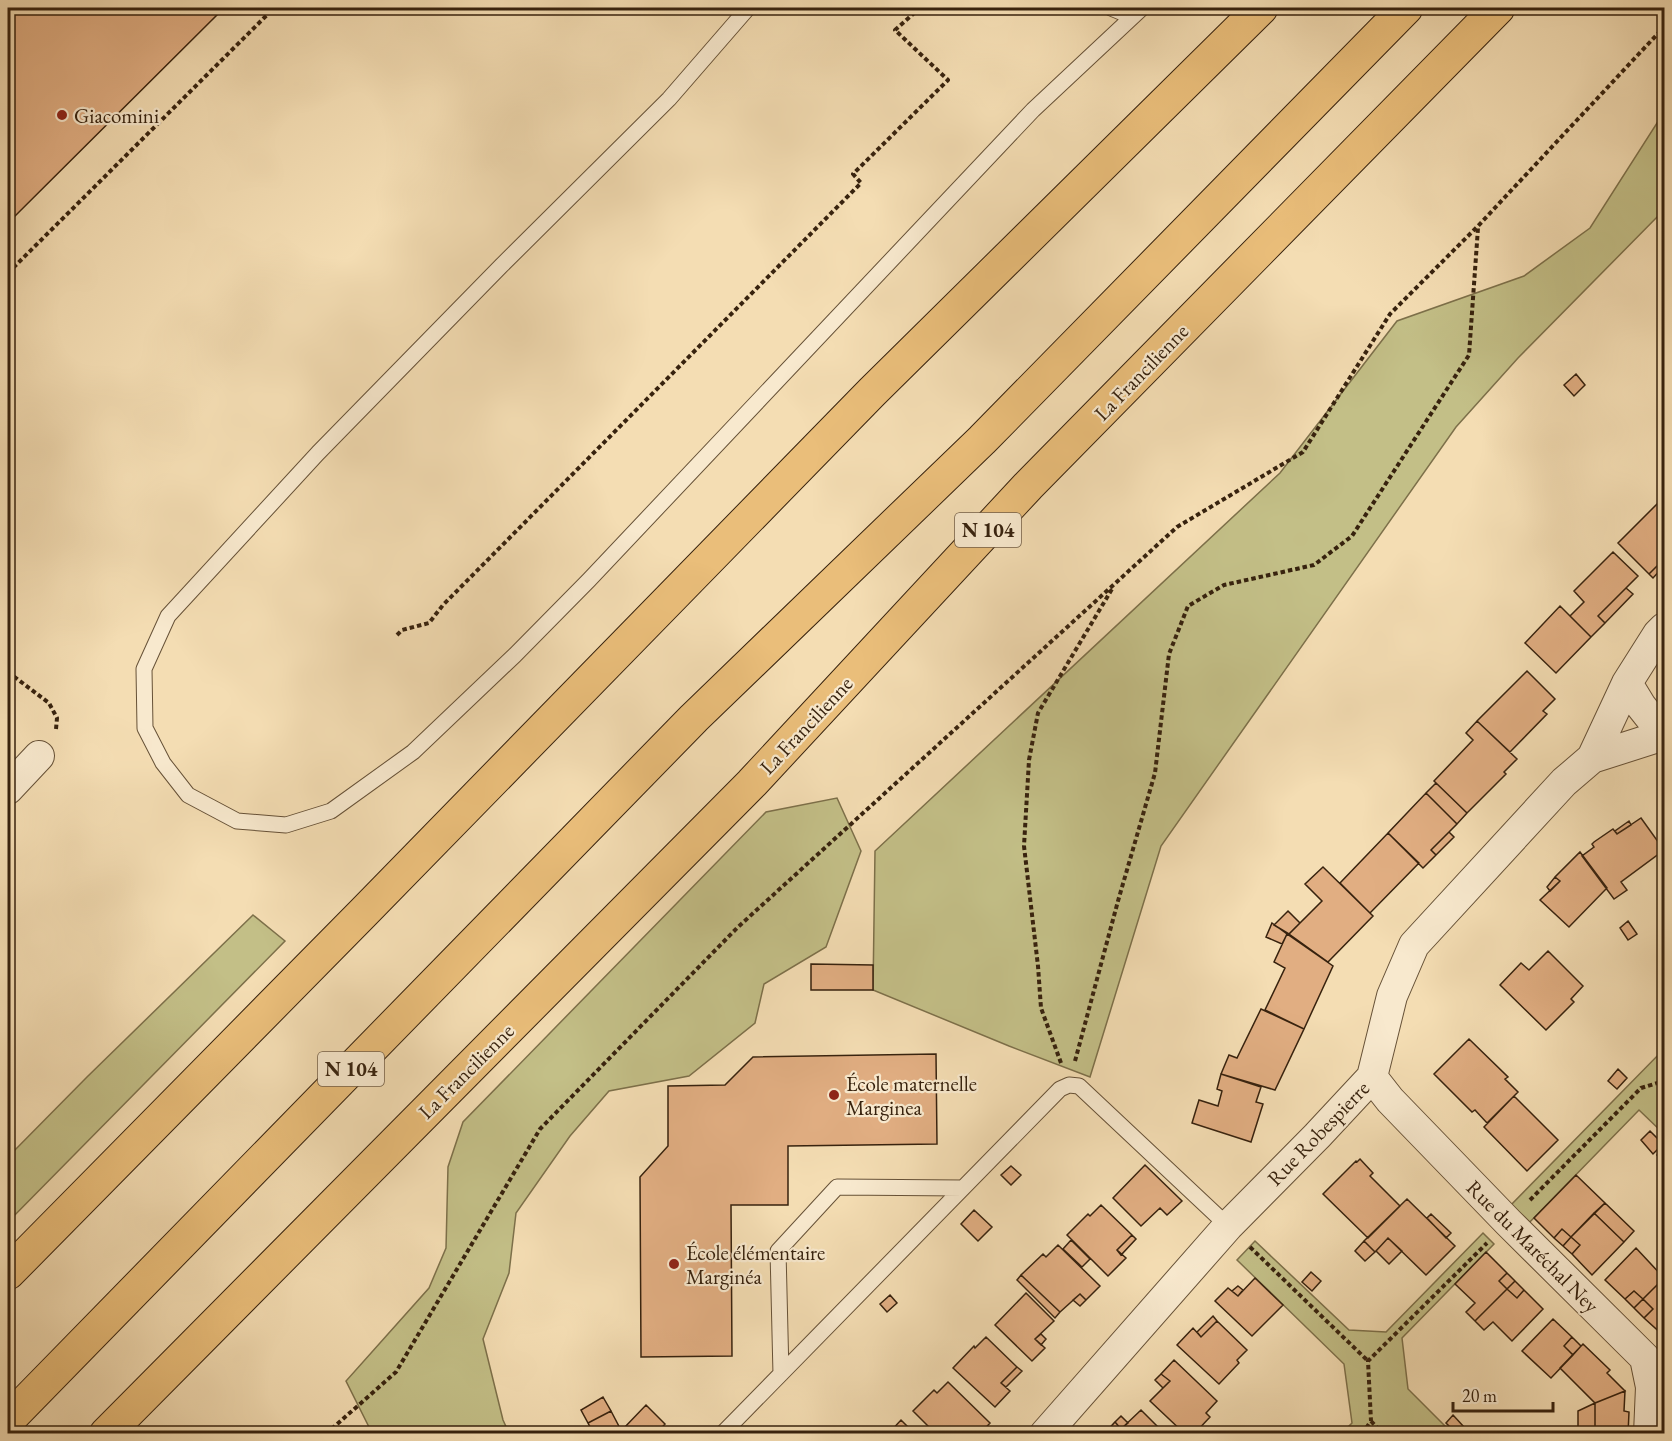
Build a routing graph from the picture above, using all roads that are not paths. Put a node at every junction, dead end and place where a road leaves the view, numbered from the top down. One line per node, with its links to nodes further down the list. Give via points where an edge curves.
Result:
1 (748, 8): 3 (lane, via 669,99 318,453 168,616 144,669 145,728 163,763 188,795 237,821 286,825 331,811 413,752 589,580 1046,97)
2 (1111, 8): 3 (lane, via 1123,14)
3 (1140, 8)
4 (1261, 8): 16 (highway, via 872,392)
5 (1406, 8): 18 (highway, N 104, via 982,440 694,718)
6 (1498, 8): 19 (highway, La Francilienne / N 104, via 1029,486 752,783)
7 (1665, 628): 8 (street)
8 (1627, 683): 9 (street); 11 (street)
9 (1664, 735): 11 (street, Rue Robespierre)
10 (39, 756): 12 (street)
11 (1592, 758): 13 (street, Rue Robespierre, via 1564,782 1414,945 1392,996)
12 (8, 789)
13 (1372, 1077): 15 (street, Rue Robespierre); 22 (street, Rue du Maréchal Ney, via 1508,1222 1645,1358 1651,1387)
14 (963, 1188): 15 (lane, via 1060,1089 1080,1086); 17 (lane); 17 (lane, via 837,1187 778,1251)
15 (1228, 1226): 21 (street, Rue Robespierre)
16 (8, 1273)
17 (781, 1374): 20 (lane)
18 (8, 1420)
19 (106, 1434)
20 (722, 1434)
21 (1044, 1434)
22 (1649, 1434)

